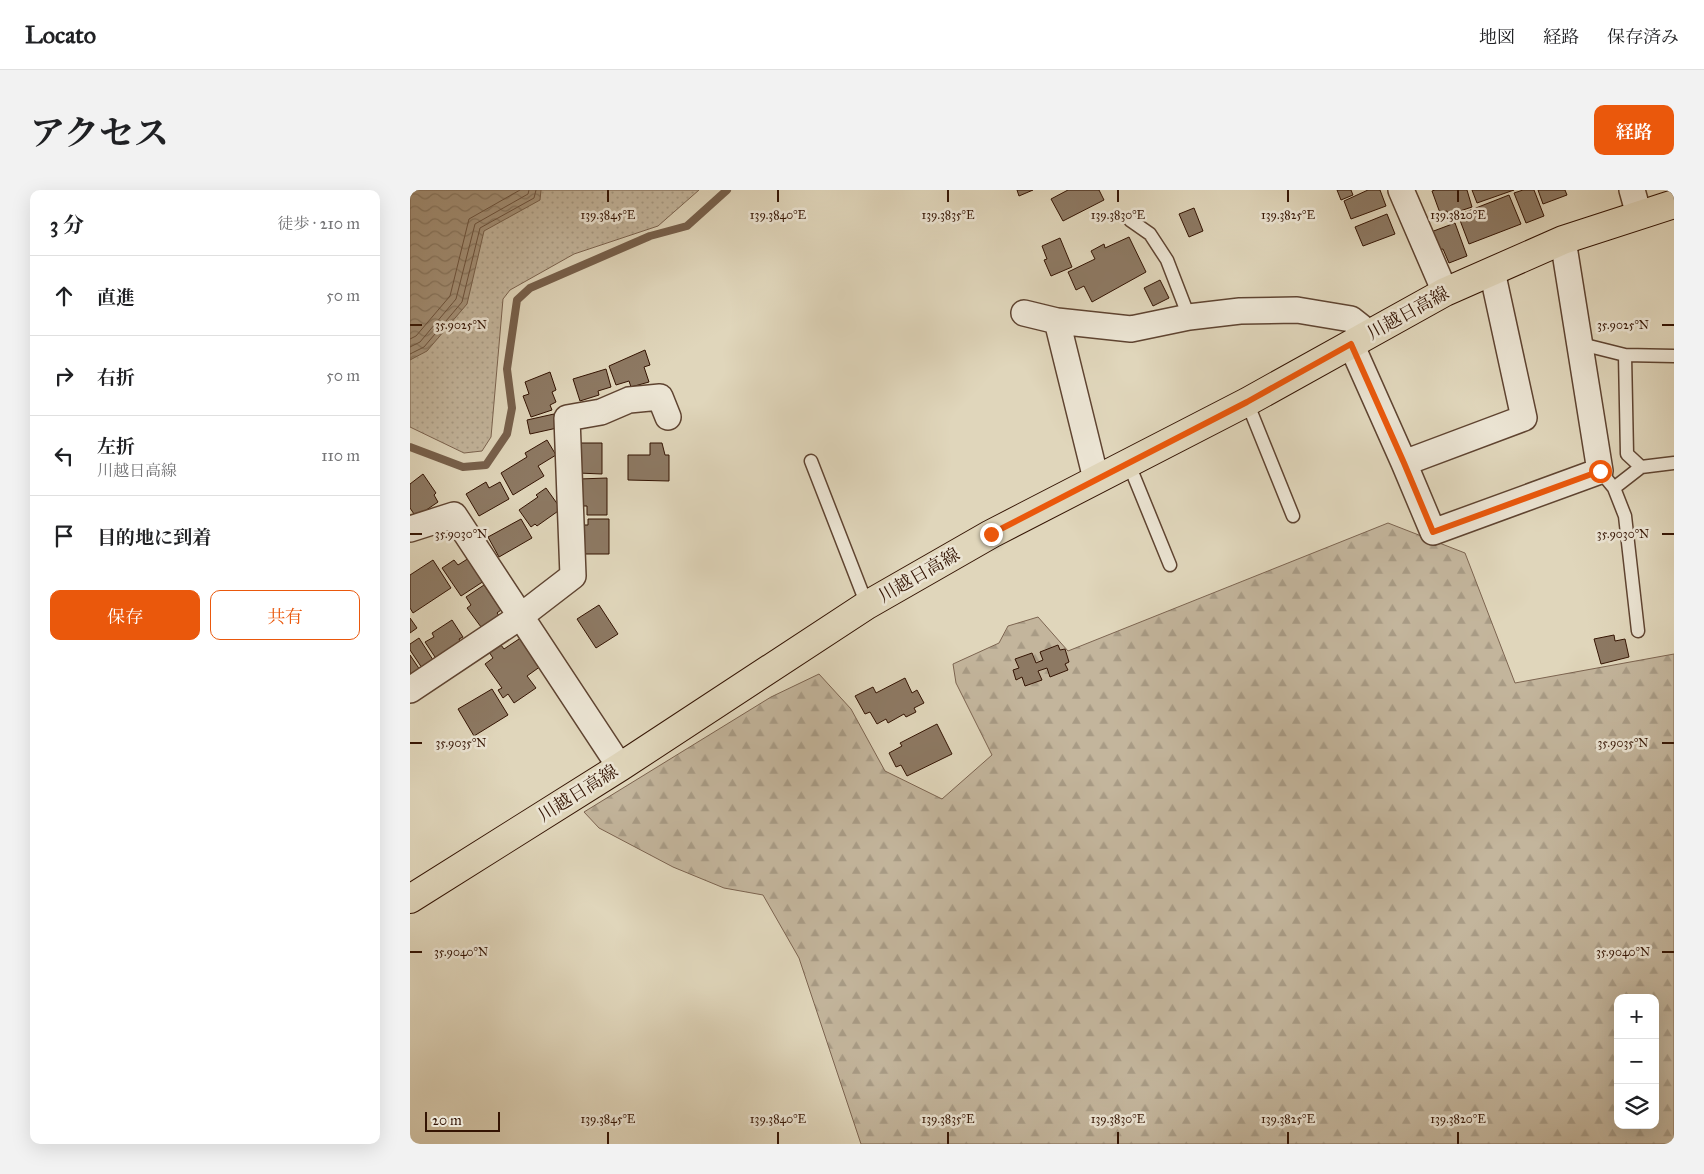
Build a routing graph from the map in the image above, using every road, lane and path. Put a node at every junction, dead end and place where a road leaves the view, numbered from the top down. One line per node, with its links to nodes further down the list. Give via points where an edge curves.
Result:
1 (1401, 190): 7 (street)
2 (1632, 198): 3 (main road, 川越日高線); 5 (main road, 川越日高線)
3 (1674, 204)
4 (1130, 220): 9 (lane, via 1150,234 1167,260)
5 (1563, 240): 6 (main road, 川越日高線); 12 (street)
6 (1492, 271): 7 (main road, 川越日高線); 19 (street, via 1524,418)
7 (1445, 292): 11 (main road, 川越日高線)
8 (1024, 313): 10 (street)
9 (1189, 317): 10 (street, via 1131,329); 11 (street, via 1240,310 1297,310 1351,319)
10 (1057, 321): 22 (street)
11 (1360, 339): 15 (main road, 川越日高線); 19 (street)
12 (1581, 344): 13 (lane); 23 (street)
13 (1625, 355): 14 (lane); 21 (lane, via 1627,454)
14 (1674, 356)
15 (1247, 402): 18 (main road, 川越日高線); 24 (lane)
16 (668, 417): 28 (street, via 660,398 629,400 601,412 566,418 573,576)
17 (811, 461): 27 (lane)
18 (1128, 462): 22 (main road, 川越日高線); 26 (lane)
19 (1404, 463): 23 (street, via 1433,532)
20 (1674, 463): 21 (lane)
21 (1641, 467): 23 (lane)
22 (1096, 479): 27 (main road, 川越日高線)
23 (1607, 479): 29 (lane, via 1625,516)
24 (1293, 516)
25 (410, 529): 28 (street, via 454,515)
26 (1170, 565)
27 (867, 605): 31 (main road, 川越日高線)
28 (521, 616): 30 (street); 31 (street)
29 (1638, 631)
30 (410, 690)
31 (620, 767): 32 (main road, 川越日高線)
32 (410, 899)

